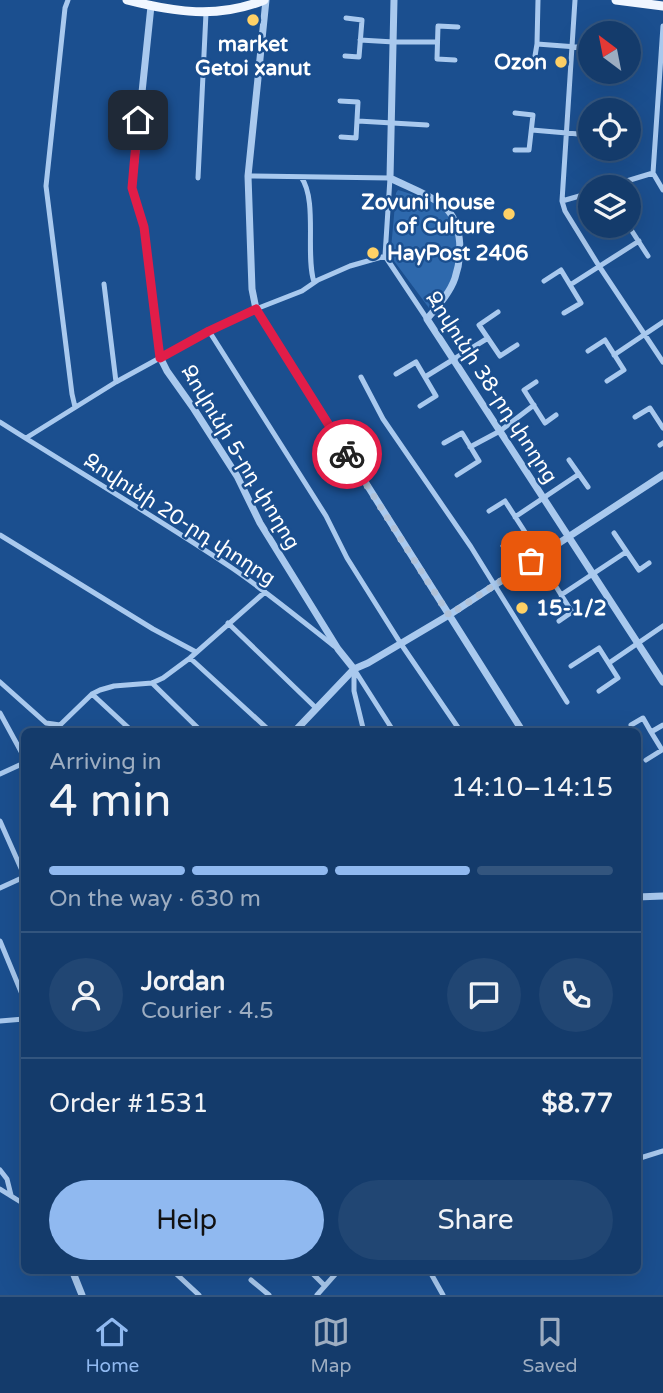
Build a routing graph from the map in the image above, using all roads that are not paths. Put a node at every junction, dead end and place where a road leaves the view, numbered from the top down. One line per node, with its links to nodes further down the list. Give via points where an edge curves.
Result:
1 (68, 0): 73 (street, via 46,186)
2 (127, 0): 8 (main road)
3 (265, 0): 10 (main road); 34 (street)
4 (394, 0): 15 (street)
5 (538, 0): 17 (street)
6 (575, 0): 18 (street)
7 (616, 0): 9 (main road)
8 (151, 6): 10 (main road); 62 (street, Զովունի 5-րդ փողոց, via 132,188 144,227)
9 (663, 6)
10 (206, 13): 37 (street)
11 (346, 18): 14 (street, via 362,20)
12 (663, 26): 33 (street)
13 (458, 27): 16 (street, via 438,26)
14 (360, 40): 15 (street); 20 (street, via 359,57)
15 (394, 42): 16 (street); 26 (street)
16 (437, 42): 22 (street, via 437,59)
17 (537, 44): 18 (street); 21 (street)
18 (572, 47): 19 (street); 29 (street)
19 (578, 47)
20 (345, 56)
21 (535, 56)
22 (455, 60)
23 (340, 101): 25 (street, via 358,102)
24 (515, 113): 28 (street, via 533,115)
25 (358, 121): 26 (street); 31 (street, via 356,138)
26 (392, 123): 27 (street); 38 (street)
27 (427, 125)
28 (532, 131): 29 (street); 32 (street, via 529,150)
29 (566, 134): 30 (street); 41 (street)
30 (578, 134)
31 (341, 137)
32 (515, 150)
33 (653, 173): 36 (street); 39 (street)
34 (248, 176): 35 (street); 51 (street)
35 (301, 177): 38 (street); 48 (street, via 308,197)
36 (641, 177)
37 (198, 178)
38 (390, 178): 44 (street); 54 (street, via 441,204 458,227 460,256 455,280)
39 (663, 190)
40 (578, 196): 41 (street)
41 (562, 201): 46 (street)
42 (637, 238): 43 (street)
43 (639, 241): 45 (street); 46 (street)
44 (385, 256): 48 (street); 54 (street, Զովունի 38-րդ փողոց)
45 (648, 256)
46 (599, 266): 50 (street); 57 (street)
47 (544, 281): 50 (street, via 561,270)
48 (314, 282): 51 (street)
49 (104, 284): 68 (street)
50 (570, 285): 53 (street, via 581,303)
51 (256, 309): 56 (street); 101 (street)
52 (498, 312): 58 (street, via 479,325)
53 (564, 313)
54 (427, 319): 63 (street, Զովունի 38-րդ փողոց)
55 (663, 322): 57 (street)
56 (209, 331): 62 (street); 106 (street)
57 (645, 335): 61 (street); 64 (street)
58 (488, 338): 59 (street, via 500,356); 63 (street)
59 (517, 345)
60 (588, 351): 61 (street, via 605,340)
61 (614, 355): 70 (street, via 624,370)
62 (160, 358): 68 (street); 107 (street, Զովունի 5-րդ փողոց, via 237,476 260,523)
63 (454, 360): 67 (street); 78 (street, Զովունի 38-րդ փողոց)
64 (663, 362)
65 (396, 374): 67 (street, via 416,362)
66 (361, 377): 97 (street, via 383,419)
67 (425, 377): 71 (street, via 436,396)
68 (116, 382): 73 (street)
69 (536, 382): 72 (street, via 524,390)
70 (607, 382)
71 (420, 405)
72 (534, 405): 74 (street, via 545,422); 78 (street)
73 (75, 407): 79 (street)
74 (556, 415)
75 (635, 417): 77 (street, via 650,408)
76 (0, 424): 79 (street, Զովունի 20-րդ փողոց)
77 (662, 424)
78 (500, 431): 81 (street); 87 (street, Զովունի 38-րդ փողոց)
79 (26, 438): 99 (street, Զովունի 20-րդ փողոց)
80 (444, 443): 81 (street, via 462,433)
81 (470, 447): 84 (street, via 479,461)
82 (569, 460): 83 (street)
83 (579, 474): 86 (street); 87 (street)
84 (457, 475)
85 (663, 475): 92 (street)
86 (588, 487)
87 (544, 498): 89 (street); 92 (street, Զովունի 38-րդ փողոց)
88 (489, 511): 89 (street, via 505,501)
89 (515, 517): 93 (street, via 526,532)
90 (614, 533): 94 (street)
91 (0, 535): 108 (street)
92 (568, 537): 96 (street, Զովունի 38-րդ փողոց); 97 (street)
93 (503, 546)
94 (626, 551): 95 (street, via 639,570); 96 (street)
95 (649, 563)
96 (593, 574): 100 (street); 105 (street, Զովունի 38-րդ փողոց)
97 (495, 584): 101 (street); 118 (street)
98 (538, 587): 100 (street, via 553,582)
99 (265, 592): 103 (street); 107 (street, Զովունի 20-րդ փողոց)
100 (561, 595): 102 (street, via 572,612)
101 (449, 615): 106 (street); 132 (street)
102 (559, 621)
103 (228, 623): 108 (street); 119 (street)
104 (663, 626): 105 (street)
105 (638, 642): 110 (street); 114 (street, Զովունի 38-րդ փողոց)
106 (401, 644): 112 (street); 131 (street)
107 (338, 649): 112 (street, Զովունի 5-րդ փողոց)
108 (196, 652): 109 (street)
109 (190, 658): 115 (street); 127 (street)
110 (608, 663): 111 (street, via 599,648); 116 (street, via 618,678)
111 (571, 666)
112 (354, 669): 119 (street); 129 (street); 130 (street, Զովունի 5-րդ փողոց)
113 (0, 682): 121 (street, via 46,723)
114 (663, 682)
115 (152, 683): 117 (street, via 114,686); 126 (street)
116 (599, 691)
117 (92, 694): 121 (street); 125 (street)
118 (567, 702)
119 (316, 708): 128 (street)
120 (0, 713): 134 (street)
121 (60, 725): 124 (street)
122 (631, 725): 133 (street, via 643,718)
123 (663, 725): 133 (street)
124 (63, 728)
125 (129, 728)
126 (198, 728)
127 (267, 728)
128 (298, 728)
129 (363, 728)
130 (391, 728)
131 (458, 728)
132 (520, 728)
133 (651, 732): 135 (street, via 662,750)
134 (21, 752)
135 (646, 760)
136 (21, 764): 137 (street)
137 (0, 774)
138 (0, 821): 139 (street)
139 (21, 869)
140 (21, 878): 141 (street)
141 (0, 888)
142 (663, 896): 143 (street)
143 (641, 897)
144 (0, 941): 145 (street)
145 (21, 992)
146 (21, 1019): 147 (street)
147 (0, 1021)
148 (663, 1150): 149 (street)
149 (641, 1158)
150 (0, 1170): 152 (street)
151 (0, 1189): 152 (street)
152 (10, 1195): 153 (street)
153 (21, 1201)
154 (74, 1274): 161 (street)
155 (176, 1274): 162 (street)
156 (313, 1274): 160 (street)
157 (336, 1274): 160 (street)
158 (431, 1274): 165 (street)
159 (251, 1280): 163 (street)
160 (325, 1286): 164 (street)
161 (82, 1295)
162 (199, 1295)
163 (269, 1295)
164 (317, 1295)
165 (443, 1295)

